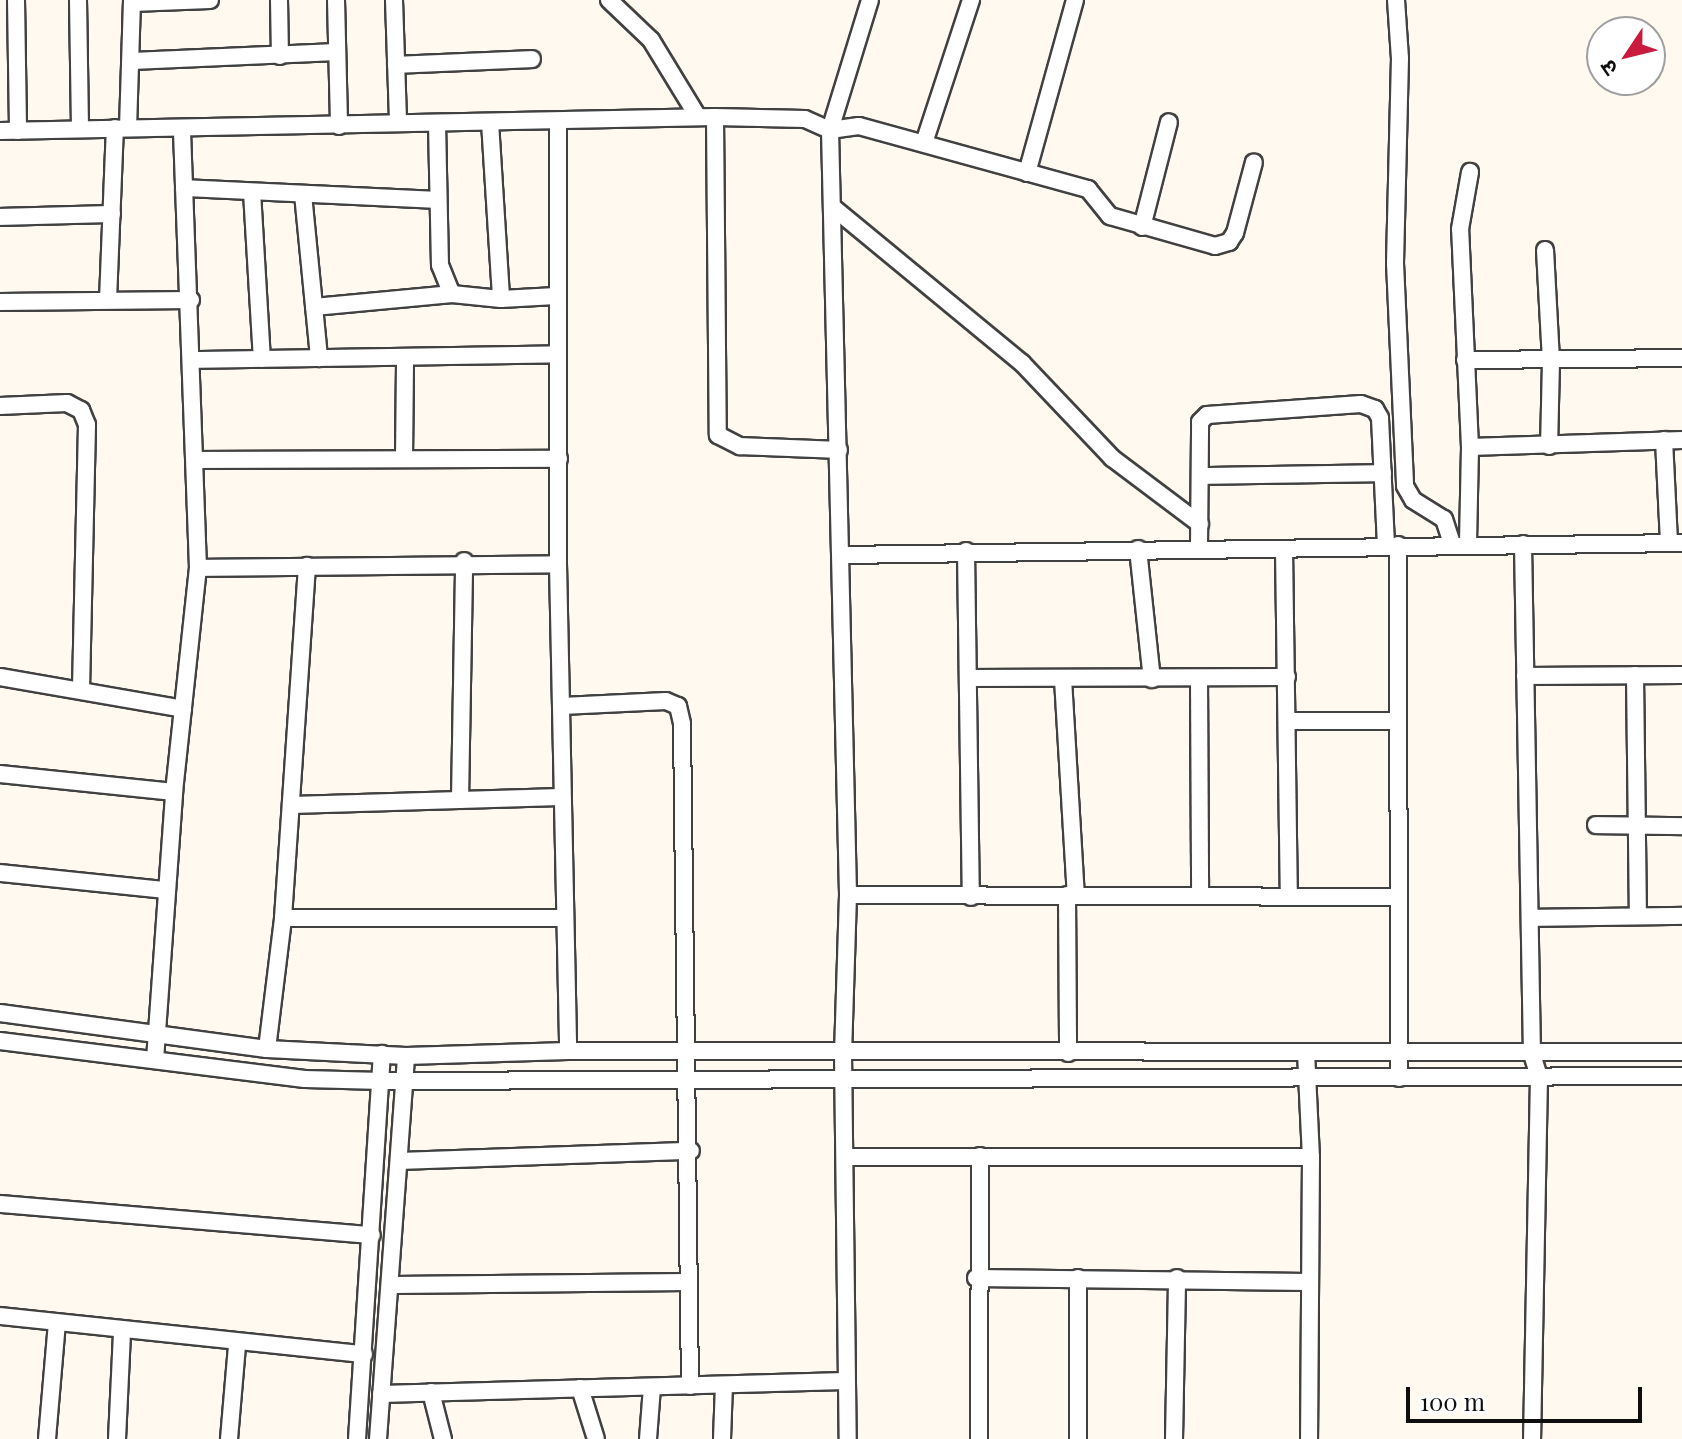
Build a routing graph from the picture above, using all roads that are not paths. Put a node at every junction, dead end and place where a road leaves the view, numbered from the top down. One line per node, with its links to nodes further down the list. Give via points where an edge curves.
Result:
1 (16, 0): 30 (street)
2 (78, 0): 25 (street)
3 (210, 0): 12 (street)
4 (279, 0): 14 (street)
5 (336, 0): 13 (street)
6 (394, 0): 17 (street)
7 (609, 0): 18 (street, via 651,40)
8 (870, 0): 28 (street)
9 (971, 0): 31 (street)
10 (1075, 0): 34 (street)
11 (1396, 0): 71 (street, via 1400,58 1395,263 1405,486 1413,500 1444,519)
12 (132, 2): 16 (street)
13 (337, 52): 14 (street); 24 (street)
14 (280, 56): 16 (street)
15 (532, 59): 17 (street)
16 (132, 61): 26 (street)
17 (396, 65): 22 (street)
18 (706, 117): 19 (street); 28 (street, via 805,119); 64 (street, via 718,435 740,446)
19 (558, 121): 20 (street); 45 (street)
20 (490, 122): 23 (street); 46 (street)
21 (1169, 122): 42 (street)
22 (398, 123): 23 (street); 24 (street)
23 (437, 123): 38 (street)
24 (339, 126): 27 (street)
25 (80, 128): 26 (street); 30 (street)
26 (122, 128): 27 (street); 40 (street)
27 (182, 128): 35 (street)
28 (830, 130): 31 (street, via 859,126); 39 (street)
29 (0, 131): 30 (street)
30 (18, 131)
31 (924, 143): 34 (street)
32 (1254, 162): 42 (street, via 1229,242 1215,246)
33 (1470, 172): 57 (street, via 1460,213)
34 (1027, 173): 42 (street, via 1088,189 1110,216)
35 (184, 188): 36 (street); 48 (street)
36 (252, 192): 37 (street); 54 (street)
37 (303, 194): 38 (street); 50 (street)
38 (436, 200): 44 (street, via 440,265)
39 (835, 209): 64 (street); 70 (street, via 1022,363 1112,458)
40 (112, 214): 41 (street); 47 (street)
41 (0, 217)
42 (1142, 227)
43 (1545, 250): 58 (street)
44 (452, 294): 46 (street); 50 (street)
45 (556, 296): 46 (street); 51 (street)
46 (501, 299)
47 (108, 300): 48 (street); 49 (street)
48 (191, 300): 55 (street)
49 (0, 302)
50 (314, 307): 52 (street)
51 (557, 354): 56 (street); 66 (street)
52 (319, 358): 54 (street); 56 (street)
53 (1682, 358): 58 (street)
54 (262, 359): 55 (street)
55 (192, 360): 67 (street)
56 (405, 360): 65 (street)
57 (1465, 360): 58 (street); 63 (street)
58 (1551, 361): 62 (street)
59 (0, 406): 93 (street, via 67,403 81,410 87,425)
60 (1664, 440): 61 (street); 62 (street); 72 (street)
61 (1682, 440)
62 (1549, 446): 63 (street)
63 (1470, 447): 71 (street)
64 (839, 450): 79 (street)
65 (404, 459): 66 (street); 67 (street)
66 (559, 459): 81 (street)
67 (198, 460): 83 (street)
68 (1383, 473): 69 (street); 69 (street, via 1380,418 1375,409 1361,404 1207,415 1200,422); 74 (street)
69 (1201, 476): 70 (street)
70 (1200, 524): 75 (street)
71 (1460, 543): 73 (street); 74 (street)
72 (1676, 543): 73 (street)
73 (1523, 544): 86 (street)
74 (1392, 545): 77 (street); 97 (street)
75 (1199, 548): 76 (street); 77 (street)
76 (1138, 549): 78 (street); 91 (street)
77 (1284, 549): 88 (street)
78 (966, 551): 79 (street); 89 (street)
79 (842, 555): 110 (street)
80 (464, 561): 81 (street); 82 (street); 101 (street)
81 (558, 564): 94 (street)
82 (307, 566): 83 (street); 102 (street)
83 (198, 568): 95 (street)
84 (1635, 675): 85 (street); 86 (street); 104 (street)
85 (1682, 675)
86 (1525, 676): 118 (street)
87 (0, 677): 93 (street)
88 (1287, 677): 92 (street); 96 (street)
89 (968, 678): 90 (street); 112 (street)
90 (1063, 679): 91 (street); 111 (street)
91 (1152, 679): 92 (street)
92 (1199, 679): 109 (street)
93 (81, 689): 95 (street)
94 (562, 706): 100 (street); 125 (street, via 666,701 678,706)
95 (183, 709): 99 (street)
96 (1287, 721): 97 (street); 108 (street)
97 (1398, 721): 113 (street)
98 (0, 774): 99 (street)
99 (174, 792): 107 (street)
100 (561, 797): 101 (street); 117 (street)
101 (460, 800): 102 (street)
102 (291, 805): 116 (street)
103 (1596, 825): 104 (street)
104 (1639, 825): 105 (street); 114 (street)
105 (1682, 826)
106 (0, 873): 107 (street)
107 (165, 890): 120 (street)
108 (1289, 893): 109 (street); 113 (street)
109 (1200, 894): 111 (street)
110 (848, 895): 112 (street); 130 (street)
111 (1072, 895): 112 (street); 128 (street)
112 (971, 897)
113 (1398, 897): 123 (street)
114 (1638, 916): 115 (street); 118 (street)
115 (1682, 916)
116 (283, 918): 117 (street); 122 (street)
117 (564, 918): 124 (street)
118 (1531, 918): 131 (street)
119 (0, 1013): 120 (street)
120 (155, 1031): 122 (street); 133 (street)
121 (0, 1041): 133 (street)
122 (267, 1049): 129 (street)
123 (1399, 1049): 126 (street); 131 (street); 137 (street)
124 (568, 1051): 125 (street); 132 (street)
125 (688, 1051): 130 (street); 139 (street)
126 (1306, 1052): 128 (street); 136 (street)
127 (1682, 1052): 131 (street)
128 (1068, 1053): 130 (street)
129 (382, 1054): 132 (street); 138 (street)
130 (843, 1054): 140 (street)
131 (1532, 1054): 135 (street)
132 (406, 1056): 141 (street)
133 (155, 1060): 138 (street, via 305,1079)
134 (1682, 1076): 135 (street)
135 (1539, 1077): 137 (street); 181 (street)
136 (1307, 1078): 137 (street); 140 (street, via 1104,1075); 145 (street)
137 (1399, 1078)
138 (382, 1081): 141 (street); 148 (street)
139 (689, 1081): 140 (street); 141 (street); 142 (street)
140 (844, 1081): 144 (street)
141 (403, 1082): 146 (street)
142 (691, 1151): 146 (street); 152 (street)
143 (980, 1156): 144 (street); 145 (street); 149 (street)
144 (846, 1157): 160 (street)
145 (1311, 1157): 153 (street)
146 (399, 1161): 154 (street)
147 (0, 1204): 148 (street)
148 (372, 1235): 159 (street)
149 (976, 1278): 150 (street); 177 (street)
150 (1078, 1278): 151 (street); 178 (street)
151 (1177, 1278): 153 (street); 179 (street)
152 (687, 1282): 154 (street); 162 (street)
153 (1308, 1282): 180 (street)
154 (393, 1285): 166 (street)
155 (0, 1316): 156 (street)
156 (57, 1323): 157 (street); 167 (street)
157 (122, 1331): 158 (street); 168 (street)
158 (237, 1345): 159 (street); 169 (street)
159 (364, 1354): 170 (street)
160 (845, 1381): 161 (street); 176 (street)
161 (724, 1385): 162 (street); 175 (street)
162 (690, 1386): 163 (street)
163 (652, 1387): 164 (street); 174 (street)
164 (580, 1388): 165 (street); 173 (street)
165 (431, 1392): 166 (street); 172 (street)
166 (381, 1394): 171 (street)
167 (47, 1439)
168 (117, 1439)
169 (229, 1439)
170 (357, 1439)
171 (378, 1439)
172 (443, 1439)
173 (596, 1439)
174 (648, 1439)
175 (722, 1439)
176 (848, 1439)
177 (979, 1439)
178 (1078, 1439)
179 (1174, 1439)
180 (1309, 1439)
181 (1532, 1439)

